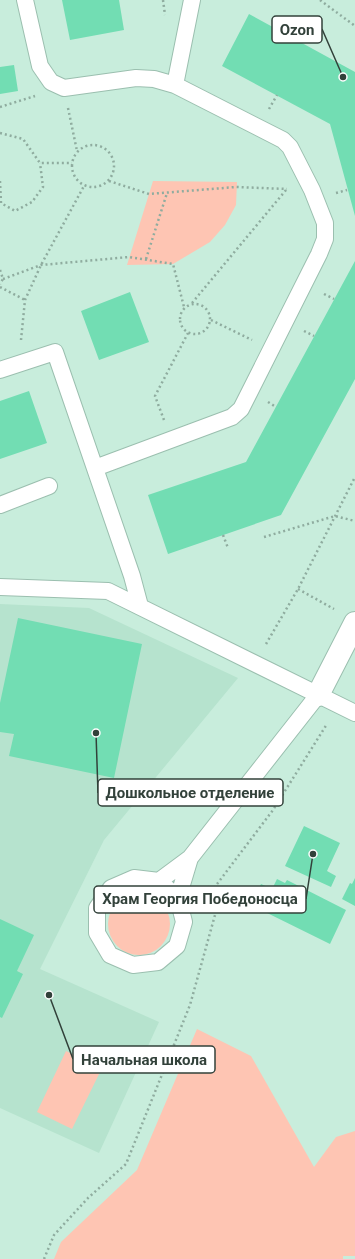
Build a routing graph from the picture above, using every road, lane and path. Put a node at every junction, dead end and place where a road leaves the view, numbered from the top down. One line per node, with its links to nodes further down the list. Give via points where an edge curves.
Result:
1 (25, 0): 5 (lane, via 40,66 50,82 64,88 136,78 154,79)
2 (192, 0): 5 (lane)
3 (320, 0): 4 (path)
4 (355, 26)
5 (175, 85): 13 (lane, via 283,140 290,147)
6 (0, 133): 7 (path, via 23,139)
7 (40, 163): 8 (path); 9 (path, via 43,187 32,202 15,211 1,203)
8 (72, 163): 10 (path, via 77,151 89,144 103,146 113,156 115,169); 11 (path, via 74,177)
9 (0, 181)
10 (109, 181): 11 (path, via 97,188); 14 (path, via 149,194)
11 (84, 186): 16 (path)
12 (287, 189): 13 (path); 14 (path, via 236,188); 21 (path)
13 (312, 190): 25 (lane, via 325,223 325,239 320,254)
14 (168, 193): 15 (path)
15 (146, 260): 16 (path, via 129,256); 22 (path, via 173,264)
16 (41, 265): 18 (path); 20 (path)
17 (0, 270): 18 (path)
18 (3, 279): 19 (path)
19 (0, 286): 20 (path)
20 (25, 300): 26 (path)
21 (192, 303): 22 (path); 23 (path, via 202,304 209,311)
22 (184, 308): 24 (path, via 180,316 181,326)
23 (211, 320): 24 (path, via 206,329 198,334); 25 (path)
24 (188, 333): 28 (path, via 155,396)
25 (271, 350): 28 (lane, via 241,409 232,417)
26 (19, 364): 27 (lane); 29 (lane, via 55,352)
27 (0, 370)
28 (171, 439): 29 (lane)
29 (95, 468): 40 (lane)
30 (355, 477): 33 (path)
31 (49, 486): 32 (lane)
32 (0, 505)
33 (335, 516): 34 (path); 36 (path); 39 (path)
34 (355, 521)
35 (223, 535): 37 (path)
36 (264, 537)
37 (228, 548)
38 (0, 588): 40 (lane, via 108,591)
39 (298, 589): 41 (path); 43 (path)
40 (140, 606): 43 (lane)
41 (336, 610)
42 (355, 623): 44 (street)
43 (255, 664): 44 (lane)
44 (318, 695): 45 (lane); 47 (lane)
45 (339, 705): 46 (lane); 49 (path, via 272,810)
46 (355, 713)
47 (190, 858): 48 (lane); 49 (path); 50 (lane)
48 (159, 881): 50 (lane); 50 (lane, via 134,878 111,888 97,908 97,933 110,954 133,965 158,962 177,946 184,922)
49 (211, 892): 51 (path, via 215,915 190,1005 126,1164 88,1198 54,1235)
50 (178, 898)
51 (44, 1259)

